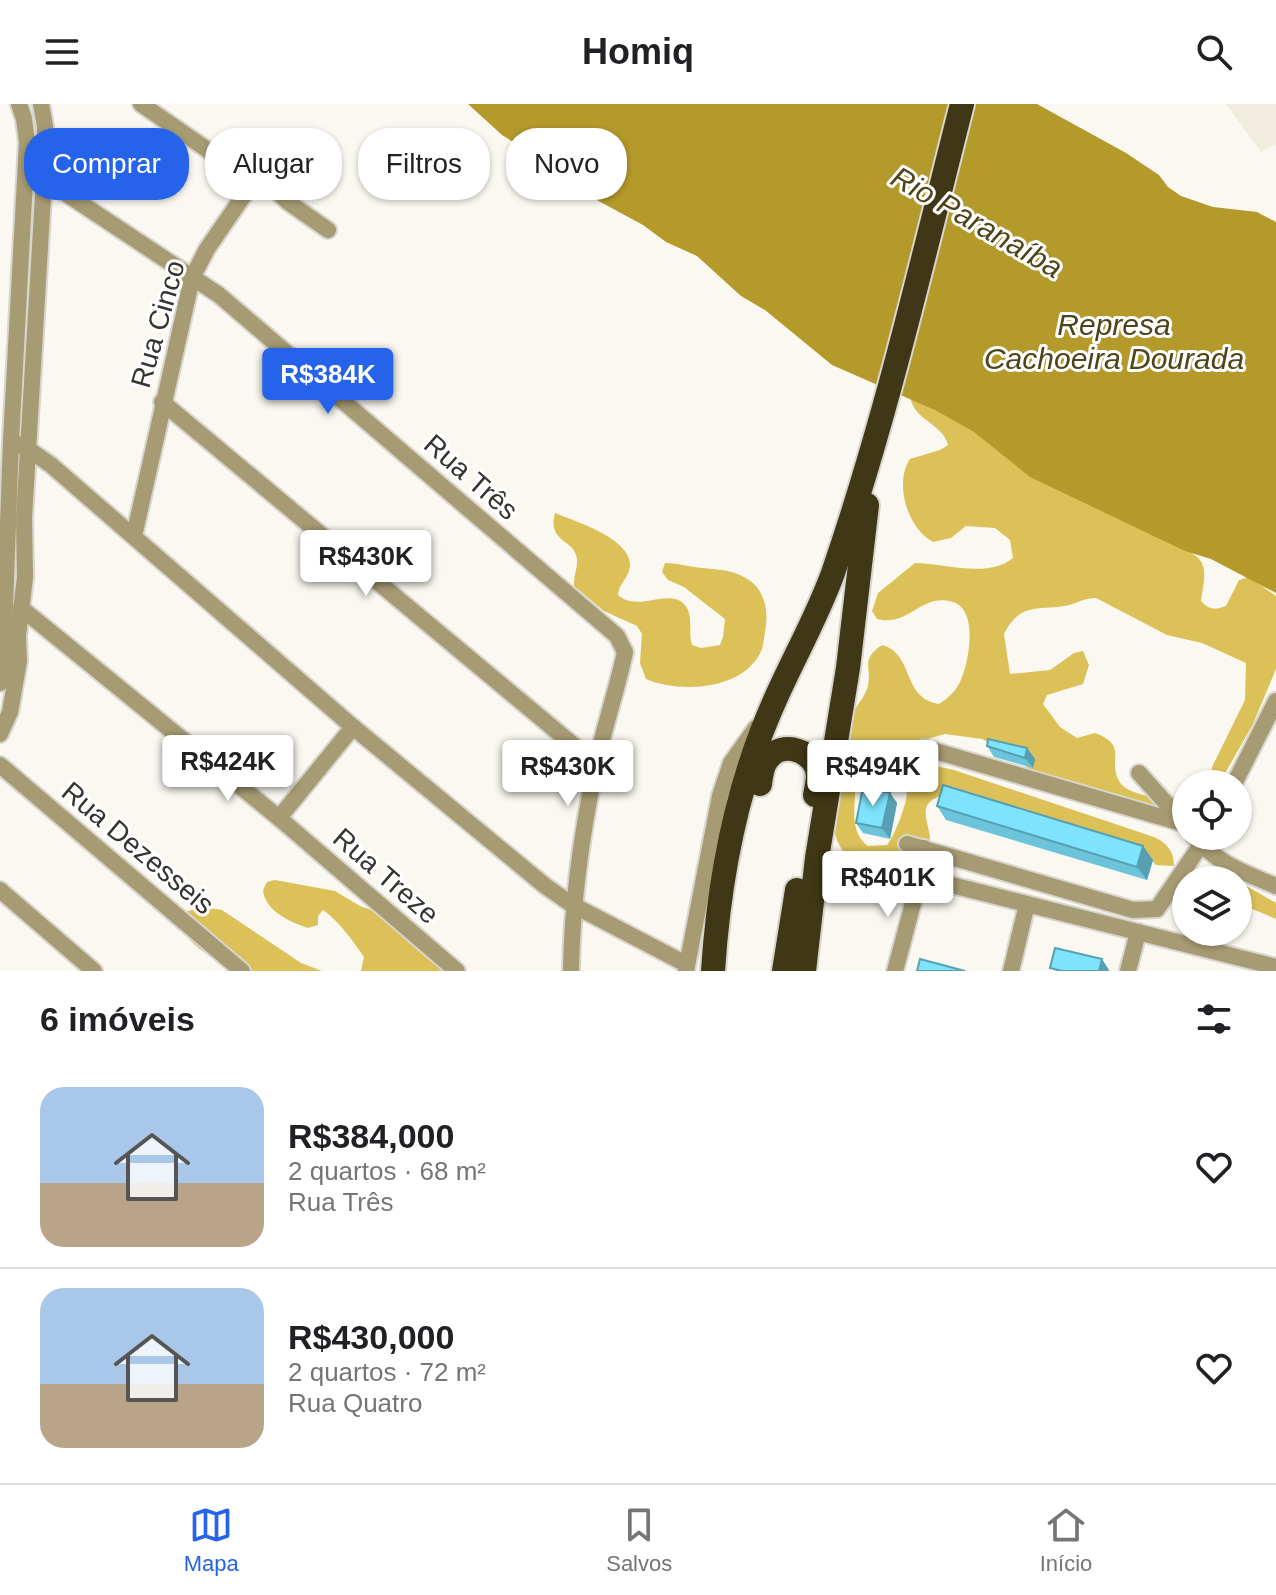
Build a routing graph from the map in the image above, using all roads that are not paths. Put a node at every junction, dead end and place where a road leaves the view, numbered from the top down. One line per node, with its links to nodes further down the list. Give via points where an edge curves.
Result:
1 (19, 104): 13 (street, via 27,142)
2 (41, 104): 5 (street)
3 (141, 104): 6 (street)
4 (962, 104): 12 (highway)
5 (45, 128)
6 (205, 148)
7 (43, 200): 14 (street)
8 (75, 200): 10 (street, Rua Três)
9 (328, 230): 10 (street, Rua Cinco, via 259,180 240,199)
10 (192, 278): 11 (street, Rua Cinco); 23 (street, Rua Três, via 219,295 617,636 625,652)
11 (162, 402): 15 (street, Rua Cinco); 23 (street)
12 (876, 440): 18 (highway, via 832,576); 48 (highway)
13 (11, 441): 14 (street); 17 (street)
14 (28, 449): 15 (street); 16 (street)
15 (134, 536): 20 (street)
16 (21, 608): 21 (street, via 19,661 10,712); 28 (street, Rua Treze)
17 (0, 683)
18 (775, 700): 39 (street, via 731,763); 45 (highway, via 735,820)
19 (1276, 701): 25 (street)
20 (353, 727): 28 (street); 36 (street)
21 (0, 734)
22 (925, 748): 29 (street)
23 (596, 764): 36 (street)
24 (0, 765): 42 (street, Rua Dezesseis)
25 (1241, 770)
26 (1139, 773): 27 (street)
27 (1172, 810)
28 (279, 818): 43 (street, Rua Treze)
29 (1172, 821)
30 (1194, 850): 32 (street, via 1157,909 1133,910 915,846)
31 (1214, 850): 33 (street, via 1235,868)
32 (920, 877): 35 (street); 49 (street)
33 (1276, 886)
34 (0, 890): 41 (street)
35 (1027, 904): 37 (street); 50 (street)
36 (576, 906): 39 (street); 44 (street)
37 (1138, 932): 38 (street); 51 (street)
38 (1243, 965): 40 (street)
39 (686, 967)
40 (1276, 967)
41 (94, 971)
42 (242, 971)
43 (457, 971)
44 (571, 971)
45 (713, 971)
46 (728, 971): 47 (highway, via 744,848 766,760 795,749 811,758 819,774)
47 (784, 971)
48 (804, 971)
49 (895, 971)
50 (1011, 971)
51 (1128, 971)

